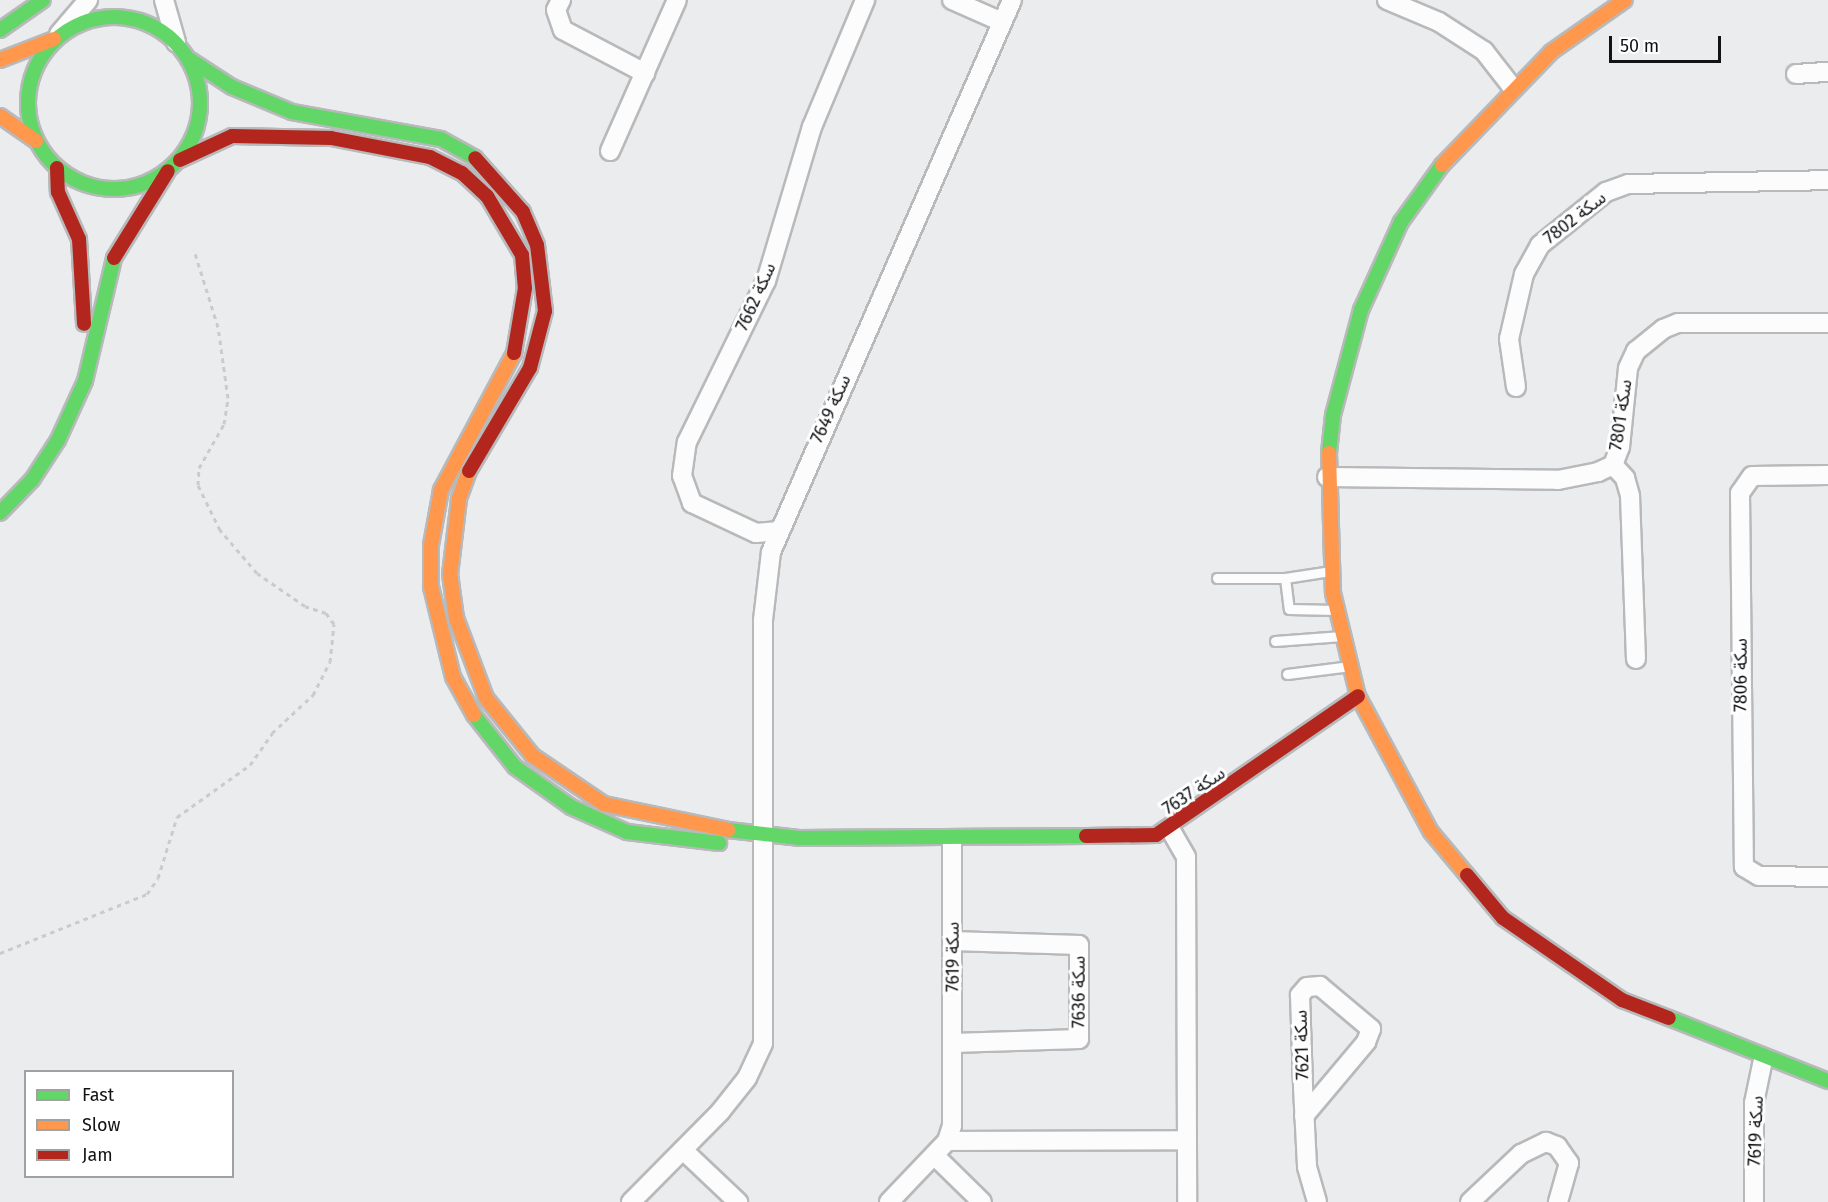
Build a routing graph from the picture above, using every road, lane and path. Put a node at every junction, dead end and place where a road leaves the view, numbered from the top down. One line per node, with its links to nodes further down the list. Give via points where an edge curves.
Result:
1 (43, 0): 12 (street)
2 (88, 0): 13 (street)
3 (165, 0): 14 (street)
4 (561, 0): 18 (street, via 556,10 563,30)
5 (678, 0): 18 (street)
6 (865, 0): 38 (street, سكة 7662, via 812,127 766,281 687,442 682,476 692,503 756,533)
7 (952, 0): 11 (street)
8 (1012, 0): 11 (street, سكة 7649)
9 (1387, 0): 20 (street, via 1439,22 1484,51)
10 (1625, 0): 20 (street)
11 (1002, 22): 38 (street, سكة 7649)
12 (0, 30)
13 (57, 37): 14 (street, via 86,22 116,17 145,22); 16 (street); 22 (street, via 29,87 28,117)
14 (176, 42): 15 (street)
15 (189, 59): 24 (street, via 201,111 194,137); 50 (street, via 231,87 292,112 441,139 478,159 505,187 537,245 545,310 530,368 475,455 459,499 450,574 467,653 486,698 504,722 533,756 575,787 629,813)
16 (0, 60)
17 (1828, 72): 19 (street)
18 (645, 73): 23 (street)
19 (1796, 74)
20 (1512, 87): 34 (street, via 1426,184 1378,267 1345,362)
21 (0, 116): 22 (street)
22 (36, 141): 25 (street)
23 (610, 151)
24 (180, 160): 26 (street); 50 (street, via 232,136 331,138 430,157 462,173 487,196 522,255 525,288 514,354 441,490 431,545 431,587 453,677 479,724 515,767 595,821 672,842)
25 (57, 168): 26 (street, via 80,183 106,190 150,184); 31 (street, via 58,192 79,239 86,312 66,395)
26 (168, 171): 37 (street, via 114,257 85,381 58,440 32,480)
27 (1828, 180): 30 (street, سكة 7802, via 1628,184 1605,192 1540,245 1524,274 1509,339)
28 (194, 250): 54 (path, via 218,327 228,398 224,424 199,468 198,485 220,530 257,573 306,606 326,613 334,624 330,662 314,695 272,733 250,765 177,818 158,878 147,894)
29 (1828, 323): 32 (street, سكة 7801, via 1678,323 1663,329 1636,351 1628,368 1620,447)
30 (1516, 387)
31 (24, 462)
32 (1613, 465): 34 (street, سكة 7801, via 1558,480); 45 (street, via 1625,478 1630,496)
33 (1828, 475): 52 (street, سكة 7806, via 1752,476 1740,493 1744,867 1759,876)
34 (1327, 477): 39 (street)
35 (11, 479): 36 (street)
36 (0, 491)
37 (0, 513)
38 (779, 531): 50 (street, سكة 7649, via 765,584)
39 (1330, 571): 41 (lane); 42 (street)
40 (1217, 578): 41 (lane)
41 (1285, 578): 42 (lane, via 1289,609)
42 (1336, 610): 43 (street)
43 (1341, 636): 44 (lane); 46 (street)
44 (1275, 641)
45 (1636, 659)
46 (1350, 666): 47 (lane); 48 (street)
47 (1287, 674)
48 (1358, 696): 49 (street, سكة 7637); 56 (street, via 1431,832 1503,918 1622,1000)
49 (1170, 829): 51 (street, سكة 7637, via 1133,838); 59 (street, via 1186,857)
50 (762, 837): 51 (street); 61 (street, سكة 7649, via 763,1044 747,1077)
51 (952, 841): 53 (street, سكة 7619)
52 (1828, 877)
53 (953, 941): 55 (street, سكة 7619); 55 (street, سكة 7636, via 1079,945 1079,1039)
54 (0, 953)
55 (953, 1044): 60 (street, سكة 7619, via 954,1109)
56 (1763, 1060): 57 (street); 71 (street, سكة 7619, via 1754,1103)
57 (1828, 1081)
58 (1304, 1116): 58 (street, سكة 7621, via 1300,995 1307,987 1320,986 1371,1029 1366,1042); 68 (street, سكة 7621, via 1307,1167)
59 (1186, 1140): 60 (street); 67 (street)
60 (947, 1141): 62 (street)
61 (682, 1150): 63 (street, سكة 7649); 64 (street)
62 (934, 1155): 65 (street); 66 (street)
63 (632, 1202)
64 (738, 1202)
65 (889, 1202)
66 (982, 1202)
67 (1187, 1202)
68 (1317, 1202)
69 (1470, 1202): 70 (street, via 1521,1154 1546,1142 1557,1146 1569,1163)
70 (1558, 1202)
71 (1754, 1202)

